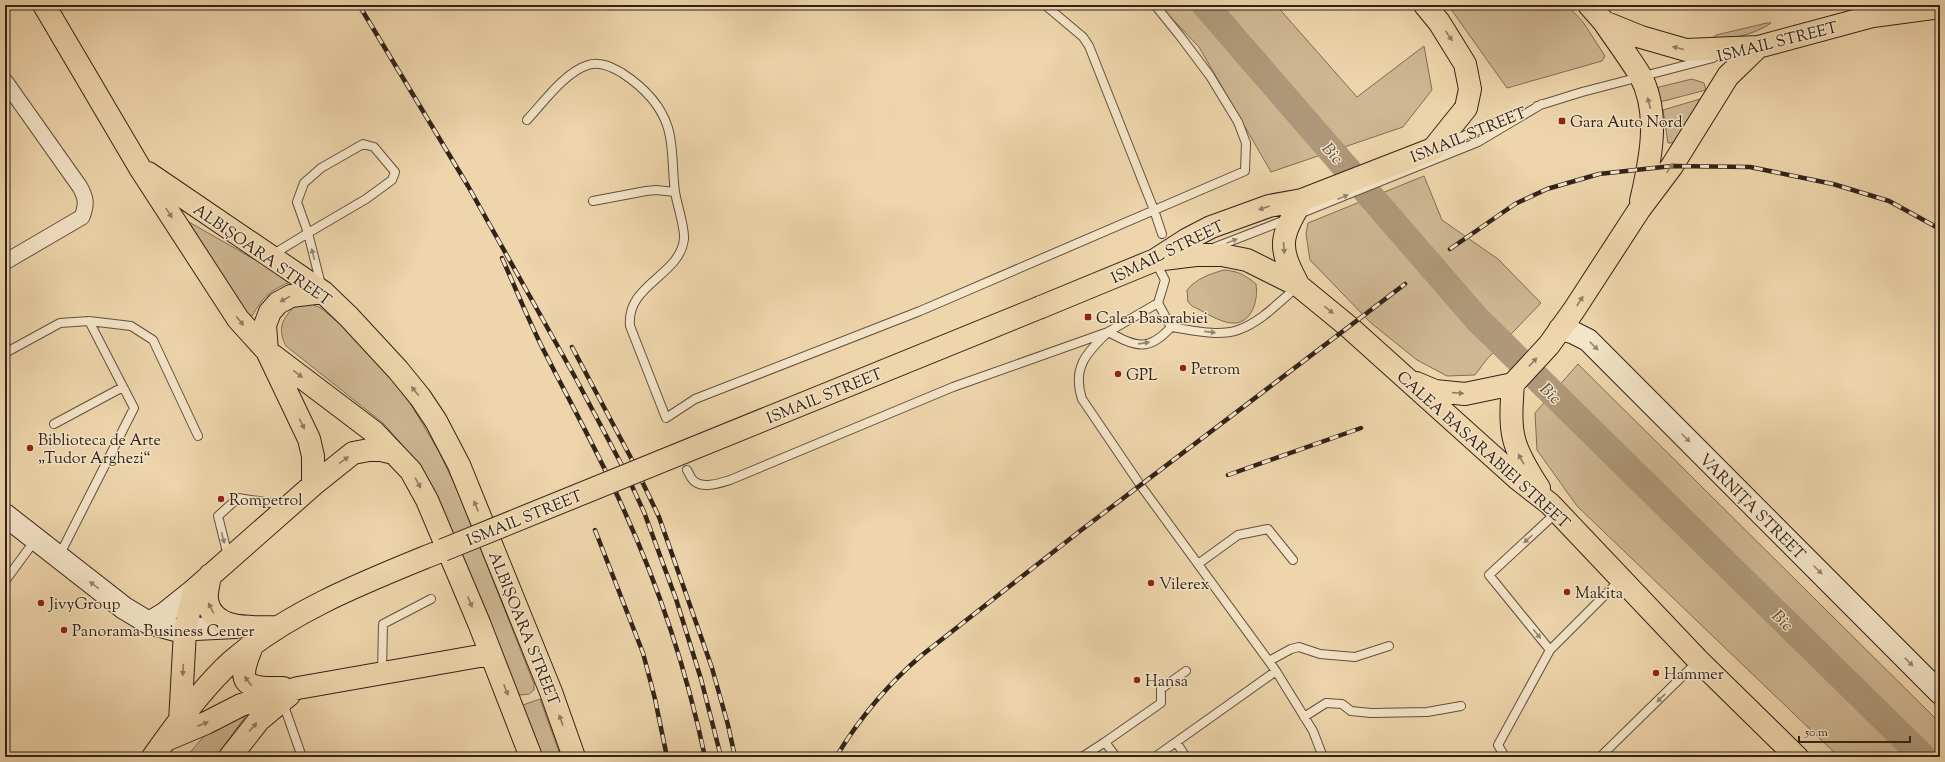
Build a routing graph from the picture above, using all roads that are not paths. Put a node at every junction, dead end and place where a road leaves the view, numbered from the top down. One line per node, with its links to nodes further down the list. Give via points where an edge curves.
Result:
1 (44, 5): 17 (main road, ALBIȘOARA STREET)
2 (1045, 5): 21 (lane, via 1083,37 1089,46)
3 (1154, 5): 21 (lane, via 1180,36 1238,122 1246,143 1247,159 1245,171)
4 (1425, 5): 15 (main road, one-way to 15, via 1455,45 1465,64 1470,89 1466,108)
5 (1589, 5): 9 (main road)
6 (1900, 5): 8 (main road, ISMAIL STREET)
7 (1940, 7): 8 (main road, ISMAIL STREET)
8 (1873, 16): 10 (main road, ISMAIL STREET)
9 (1604, 22): 10 (main road, one-way to 9, via 1686,50 1641,37); 11 (main road)
10 (1758, 46): 11 (lane, ISMAIL STREET); 22 (main road, one-way to 10, via 1672,166 1728,76)
11 (1640, 76): 13 (lane, ISMAIL STREET); 22 (main road, one-way to 11, via 1649,168 1652,144 1651,110)
12 (5, 81): 28 (street, via 85,196 86,206 82,217)
13 (1542, 104): 15 (lane, ISMAIL STREET); 16 (lane, ISMAIL STREET, via 1478,142)
14 (527, 120): 18 (lane, via 578,69 596,64 612,67 647,93 662,115 668,129)
15 (1433, 149): 16 (main road, ISMAIL STREET)
16 (1413, 163): 20 (main road, ISMAIL STREET)
17 (140, 168): 26 (main road, ALBIȘOARA STREET); 36 (main road, ALBIȘOARA STREET, one-way to 36, via 238,319)
18 (675, 192): 19 (lane, via 646,191); 21 (lane, via 684,239 681,251 635,300 629,319 666,418 695,399 920,311)
19 (593, 202)
20 (1300, 209): 25 (lane, ISMAIL STREET, one-way to 20); 27 (main road, ISMAIL STREET, one-way to 27, via 1269,206 1211,228); 29 (main road, CALEA BASARABIEI STREET, one-way to 29, via 1285,233 1284,251 1287,264)
21 (1154, 210): 24 (lane)
22 (1638, 210): 35 (main road, one-way to 22)
23 (308, 233): 23 (lane, via 298,202 304,183 321,168 363,144 374,147 395,172 392,180 366,199); 26 (lane); 30 (lane, one-way to 23)
24 (1162, 234)
25 (1196, 255): 27 (main road, CALEA BASARABIEI STREET); 29 (main road, CALEA BASARABIEI STREET, via 1222,255 1247,260)
26 (270, 256): 30 (main road, ALBIȘOARA STREET)
27 (1154, 260): 31 (lane, via 1165,280); 61 (main road, ISMAIL STREET, bridge, via 366,581)
28 (5, 262)
29 (1299, 286): 33 (lane, one-way to 29, via 1217,333 1237,330 1256,321); 38 (main road, CALEA BASARABIEI STREET, one-way to 38)
30 (323, 292): 36 (main road, one-way to 36, via 291,296 278,303 270,312 266,325); 84 (main road, ALBIȘOARA STREET, one-way to 30, via 551,692 449,444 428,409 398,370)
31 (1158, 303): 33 (lane); 34 (lane)
32 (89, 321): 37 (lane, via 60,323); 40 (lane); 42 (lane, via 131,326 153,340)
33 (1171, 327): 34 (lane, one-way to 33, via 1132,344 1145,344 1160,339)
34 (1108, 332): 44 (lane, via 953,387 715,485 694,482); 53 (lane, via 1084,358 1078,372 1078,387 1082,399 1136,480)
35 (1555, 337): 39 (main road, one-way to 35); 72 (street, VARNIȚA STREET, one-way to 72, via 1572,332 1588,340)
36 (267, 351): 43 (main road, ALBIȘOARA STREET, one-way to 43, via 374,432); 45 (main road, one-way to 45, via 309,439 313,456)
37 (5, 353)
38 (1407, 380): 39 (main road, one-way to 39, via 1435,391 1465,394); 47 (main road, CALEA BASARABIEI STREET)
39 (1515, 382): 47 (main road, one-way to 39, via 1527,469 1512,437 1510,420)
40 (123, 387): 41 (lane); 50 (lane, via 134,408)
41 (54, 424)
42 (198, 436)
43 (394, 452): 45 (main road, one-way to 43, via 353,453 369,450); 66 (main road, ALBIȘOARA STREET, one-way to 66, via 411,471 427,500)
44 (687, 470)
45 (313, 485): 46 (main road)
46 (290, 505): 51 (main road); 51 (lane, one-way to 51, via 238,498 218,516)
47 (1553, 508): 55 (main road, CALEA BASARABIEI STREET); 65 (lane, one-way to 65, via 1488,575)
48 (5, 515): 49 (street)
49 (36, 539): 50 (street); 56 (lane)
50 (59, 557): 59 (street, one-way to 50, via 124,608)
51 (229, 559): 54 (main road)
52 (1293, 560): 53 (lane, via 1268,529 1238,535)
53 (1198, 564): 68 (lane)
54 (210, 575): 57 (main road); 60 (main road, one-way to 54, via 218,618 211,610 207,600)
55 (1620, 580): 65 (lane); 67 (main road, CALEA BASARABIEI STREET)
56 (5, 581)
57 (194, 590): 59 (street); 62 (main road)
58 (431, 599): 71 (lane, via 383,624)
59 (149, 623): 62 (street, via 160,628)
60 (236, 627): 61 (main road); 62 (street)
61 (277, 627): 63 (main road, ISMAIL STREET)
62 (185, 631): 76 (main road, one-way to 76)
63 (253, 644): 73 (main road, one-way to 63, via 251,685 243,674); 76 (main road, ISMAIL STREET, via 222,672)
64 (1389, 646): 68 (lane, via 1355,657 1320,654 1300,647)
65 (1550, 650): 90 (lane, via 1498,745)
66 (492, 654): 71 (main road); 83 (main road, ALBIȘOARA STREET, one-way to 83)
67 (1698, 660): 80 (main road, CALEA BASARABIEI STREET); 91 (lane, one-way to 91)
68 (1269, 661): 70 (lane)
69 (1186, 671): 77 (lane, via 1161,689 1161,703)
70 (1276, 671): 75 (lane); 78 (lane)
71 (382, 673): 73 (main road)
72 (1940, 693)
73 (290, 694): 79 (main road, one-way to 73, via 241,705); 81 (main road, one-way to 73, via 259,720); 82 (lane)
74 (1461, 706): 75 (lane, via 1427,712 1371,713 1351,711 1342,704 1326,703)
75 (1304, 717): 89 (lane, via 1313,731)
76 (180, 722): 79 (main road, ISMAIL STREET)
77 (1104, 742): 85 (lane); 86 (lane)
78 (1176, 742): 87 (lane); 88 (lane)
79 (159, 750)
80 (1791, 755)
81 (230, 757)
82 (302, 757)
83 (531, 757)
84 (574, 757)
85 (1082, 757)
86 (1116, 757)
87 (1155, 757)
88 (1186, 757)
89 (1323, 757)
90 (1505, 757)
91 (1600, 757)

